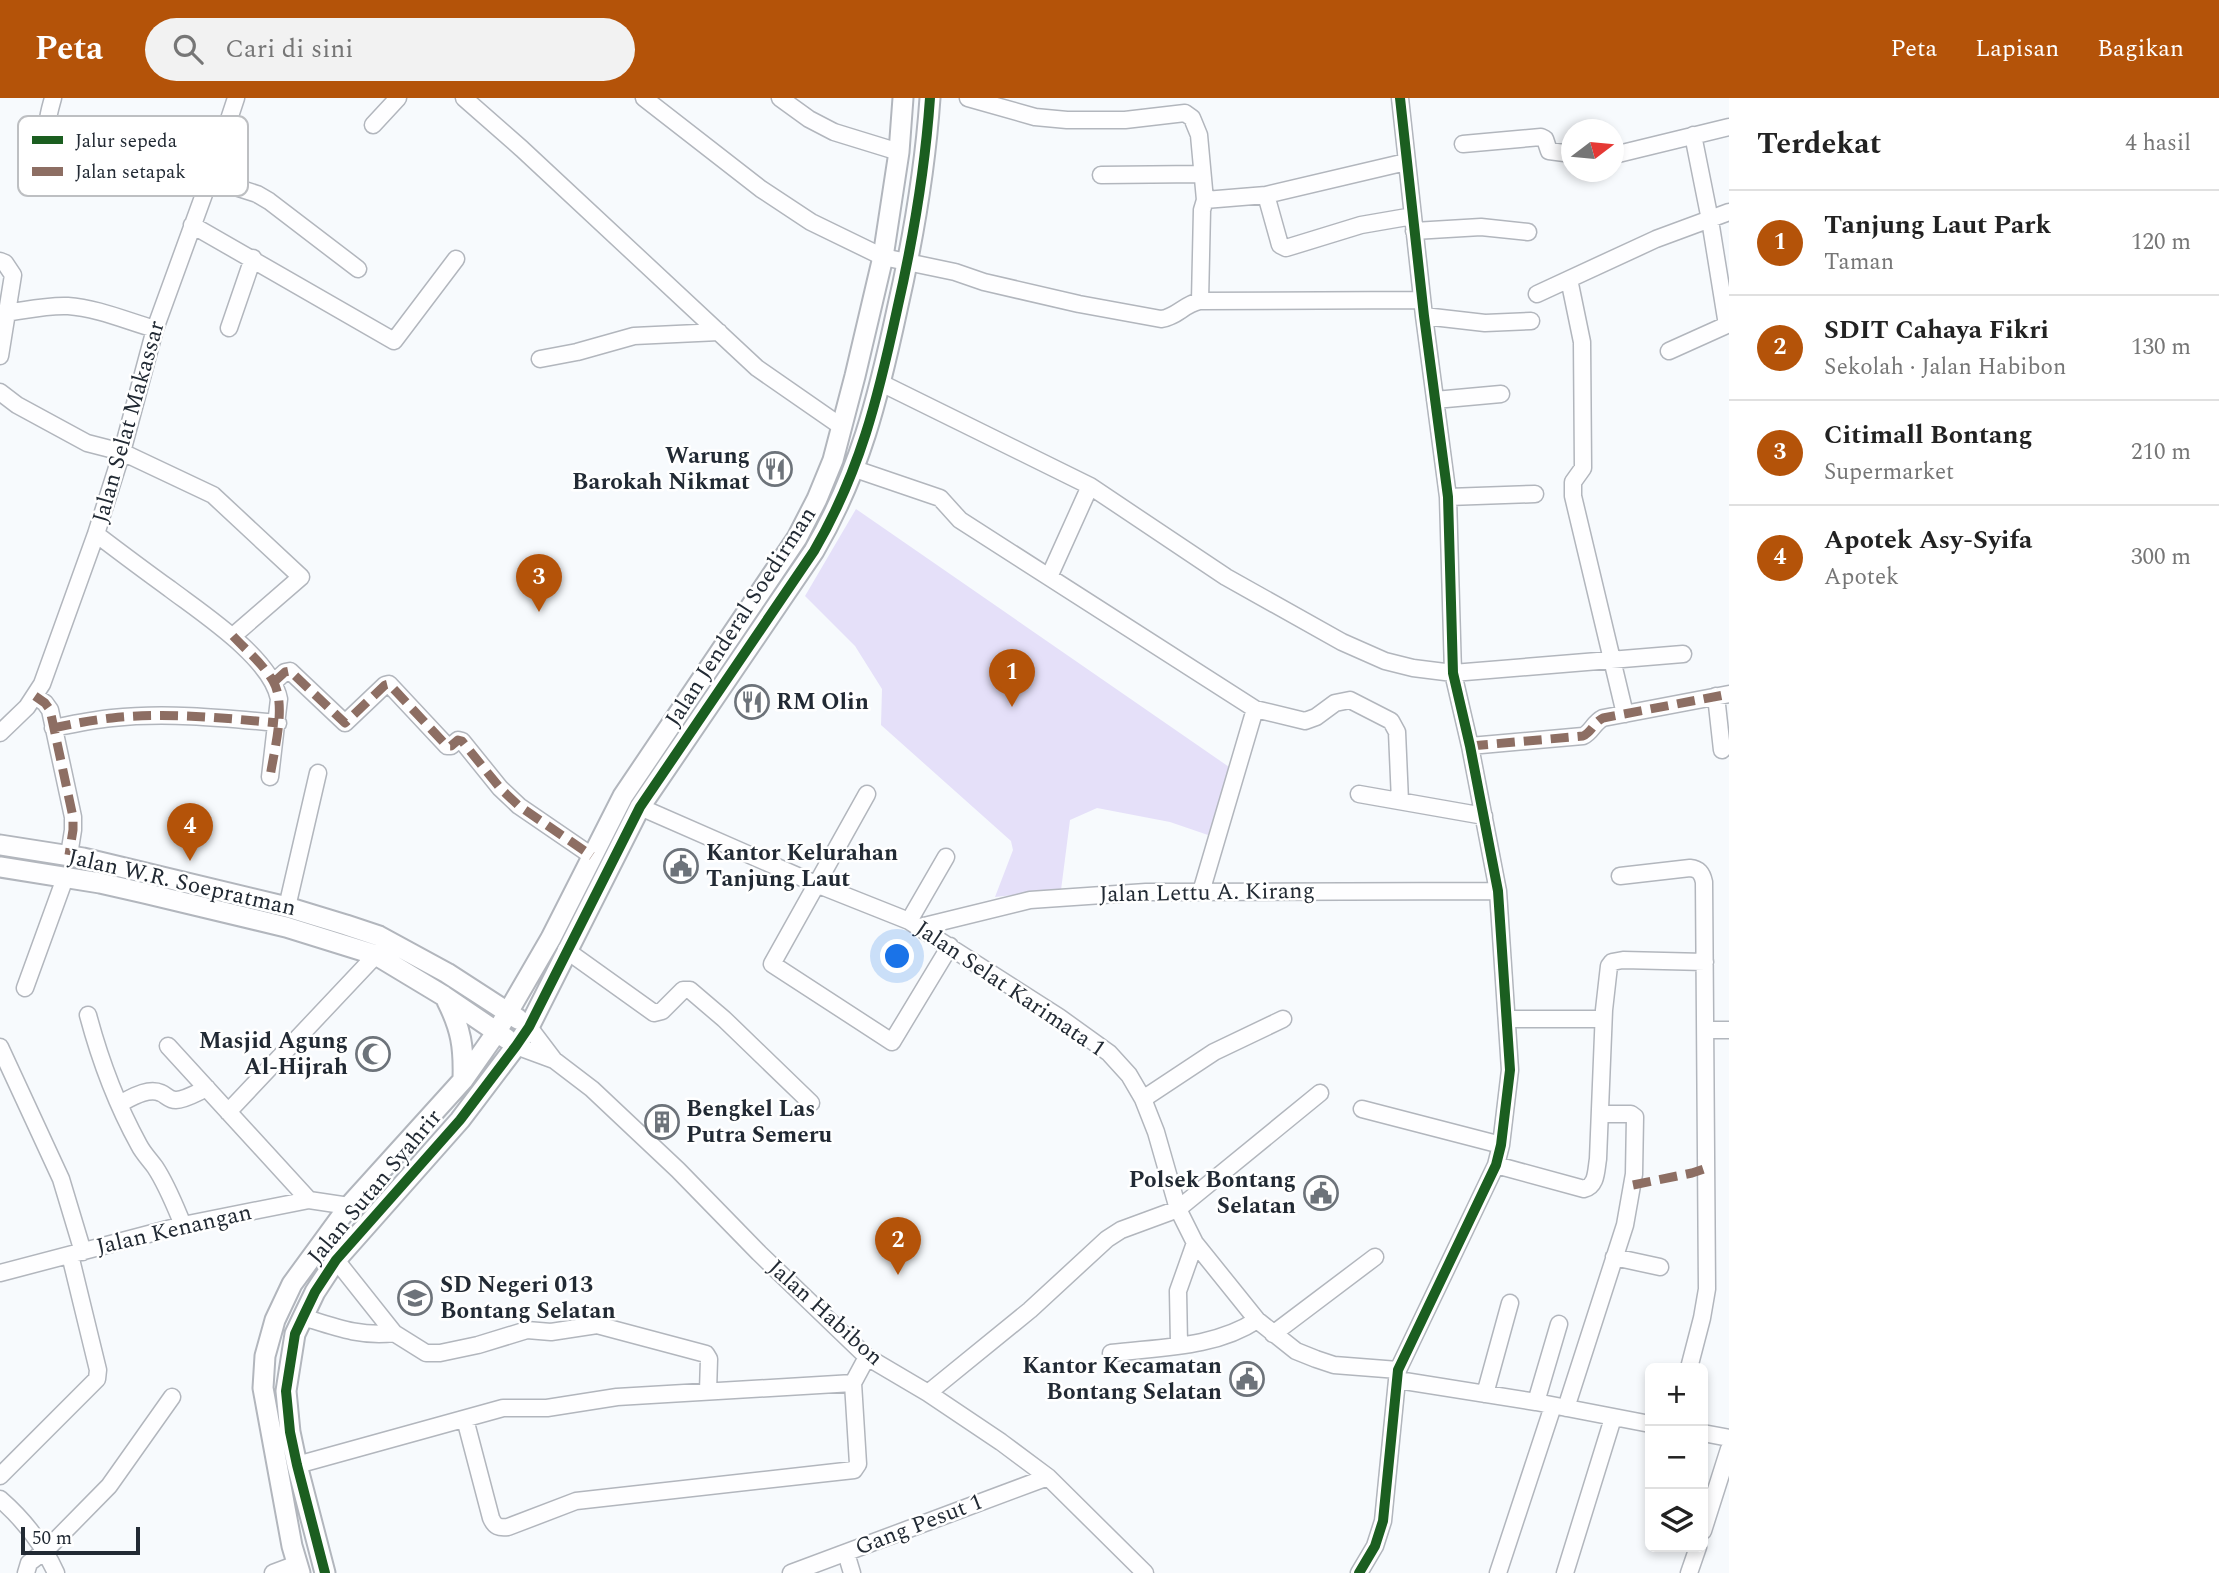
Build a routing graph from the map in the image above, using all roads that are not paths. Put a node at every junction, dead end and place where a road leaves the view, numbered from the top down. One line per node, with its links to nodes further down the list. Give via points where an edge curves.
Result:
1 (53, 98): 11 (street)
2 (236, 98): 12 (street, Jalan Selat Makassar)
3 (398, 98): 13 (street)
4 (464, 98): 47 (street)
5 (644, 98): 32 (street, via 811,222)
6 (780, 98): 17 (street, via 834,132)
7 (903, 98): 17 (street, Jalan Jenderal Soedirman)
8 (930, 98): 36 (street, Jalan Jenderal Soedirman, via 926,156)
9 (968, 98): 21 (street, via 1035,117 1067,120 1185,113 1199,135)
10 (1400, 98): 20 (street)
11 (48, 116)
12 (230, 116)
13 (373, 125)
14 (1729, 127): 15 (street)
15 (1693, 135): 18 (street); 28 (street)
16 (1463, 144): 19 (street, via 1541,137 1549,151)
17 (899, 152): 32 (street, Jalan Jenderal Soedirman)
18 (1624, 152)
19 (1561, 153)
20 (1406, 162): 24 (street); 29 (street)
21 (1201, 174): 22 (street); 26 (street)
22 (1101, 175)
23 (248, 192): 37 (street, via 269,201)
24 (1266, 195): 26 (street); 29 (street, via 1280,245 1286,248 1361,225)
25 (203, 196): 30 (street, Jalan Selat Makassar)
26 (1205, 200): 40 (street)
27 (1729, 212): 28 (street)
28 (1710, 220): 38 (street); 44 (street)
29 (1414, 224): 31 (street); 41 (street)
30 (192, 225): 33 (street); 46 (street, Jalan Selat Makassar)
31 (1528, 232)
32 (883, 257): 36 (street); 55 (street, Jalan Jenderal Soedirman)
33 (253, 258): 34 (street, via 394,341); 45 (street)
34 (456, 259)
35 (0, 261): 42 (street, via 13,275)
36 (908, 262): 40 (street, via 1161,319); 51 (street, Jalan Jenderal Soedirman)
37 (358, 269)
38 (1569, 279): 39 (street); 65 (street, via 1582,355 1583,468 1573,482 1573,496)
39 (1537, 293)
40 (1200, 301): 41 (street)
41 (1423, 308): 43 (street, via 1485,323); 54 (street)
42 (6, 313): 46 (street, via 68,306); 48 (street)
43 (1531, 321)
44 (1728, 325): 49 (street)
45 (229, 328)
46 (155, 329): 56 (street, Jalan Selat Makassar)
47 (719, 332): 50 (street, via 634,336); 55 (street, via 768,377)
48 (1, 347)
49 (1669, 351)
50 (541, 359)
51 (881, 383): 57 (street, Jalan Jenderal Soedirman); 58 (street)
52 (0, 392): 56 (street, via 88,443)
53 (1501, 394): 54 (street)
54 (1435, 400): 60 (street)
55 (842, 427): 86 (street, Jalan Jenderal Soedirman, via 833,460 797,538 623,796)
56 (122, 452): 61 (street, Jalan Selat Makassar); 63 (street, via 213,495 300,577)
57 (855, 469): 62 (street, via 940,498 960,520); 82 (street, Jalan Jenderal Soedirman, via 814,551)
58 (1090, 486): 62 (street); 66 (street, via 1226,577 1342,642 1385,661)
59 (1535, 494): 60 (street)
60 (1448, 497): 66 (street)
61 (96, 534): 63 (street); 69 (street, Jalan Selat Makassar)
62 (1049, 577): 70 (street)
63 (233, 636): 67 (street)
64 (1684, 654): 65 (street)
65 (1613, 661): 66 (street); 71 (street)
66 (1453, 673): 75 (street)
67 (274, 682): 72 (street); 86 (street, via 290,671 345,723 389,684 447,746 462,741 519,806)
68 (1723, 695): 71 (street); 76 (street)
69 (35, 696): 73 (street, via 48,706); 74 (street, Jalan Selat Makassar)
70 (1255, 709): 81 (street, via 1305,721 1335,703 1350,700 1391,721 1397,732); 94 (street)
71 (1625, 713): 75 (street, via 1596,722 1583,736)
72 (278, 723): 73 (street, via 134,716); 78 (street)
73 (53, 728): 85 (street, via 73,817)
74 (0, 733)
75 (1470, 746): 83 (street)
76 (1723, 750)
77 (318, 772): 96 (street)
78 (270, 777)
79 (867, 794): 92 (street)
80 (1359, 794): 81 (street)
81 (1400, 801): 83 (street)
82 (640, 807): 92 (street, Jalan Selat Karimata 1); 99 (street, Jalan Jenderal Soedirman)
83 (1485, 816): 93 (street)
84 (0, 845): 85 (street, Jalan W.R. Soepratman)
85 (69, 855): 89 (street, Jalan W.R. Soepratman)
86 (592, 856): 104 (street, Jalan Jenderal Soedirman)
87 (946, 857): 97 (street)
88 (0, 867): 91 (street, Jalan W.R. Soepratman)
89 (148, 873): 95 (street); 96 (street, Jalan W.R. Soepratman)
90 (1620, 876): 101 (street, via 1690,868 1702,874)
91 (65, 878): 95 (street, Jalan W.R. Soepratman); 102 (street)
92 (816, 884): 97 (street, Jalan Selat Karimata 1); 98 (street, via 772,964 892,1042)
93 (1497, 891): 94 (street, Jalan Lettu A. Kirang); 108 (street)
94 (1201, 892): 97 (street, Jalan Lettu A. Kirang, via 1030,900)
95 (144, 893): 100 (street, Jalan W.R. Soepratman, via 286,927)
96 (287, 907): 104 (street, Jalan W.R. Soepratman, via 379,936)
97 (914, 924): 98 (street, Jalan Selat Karimata 1)
98 (950, 946): 120 (street, Jalan Selat Karimata 1, via 1109,1053)
99 (566, 950): 109 (street, Jalan Jenderal Soedirman); 121 (street, via 654,1013 683,990 690,990)
100 (376, 956): 103 (street, Jalan W.R. Soepratman); 124 (street)
101 (1705, 962): 106 (street, via 1612,962); 110 (street)
102 (25, 988)
103 (444, 996): 112 (street, Jalan W.R. Soepratman); 117 (street, via 458,1023)
104 (508, 1011): 109 (street, Jalan W.R. Soepratman); 112 (street, Jalan Jenderal Soedirman)
105 (88, 1015): 122 (street)
106 (1604, 1018): 108 (street); 125 (street)
107 (1283, 1019): 120 (street, via 1214,1052)
108 (1507, 1019): 126 (street, via 1510,1070)
109 (529, 1027): 114 (street, Jalan Jenderal Soedirman); 116 (street, Jalan Habibon)
110 (1706, 1030): 111 (street); 148 (street, via 1707,1289)
111 (1729, 1030)
112 (496, 1033): 114 (street, Jalan W.R. Soepratman); 117 (street, Jalan Sutan Syahrir)
113 (168, 1046): 118 (street)
114 (516, 1046): 116 (street, Jalan Habibon); 136 (street, Jalan Sutan Syahrir, via 460,1120)
115 (0, 1047): 133 (street, via 61,1179)
116 (554, 1060): 147 (street, Jalan Habibon, via 592,1089 678,1170)
117 (463, 1080): 129 (street, Jalan Sutan Syahrir)
118 (207, 1088): 122 (street, via 177,1100 155,1091 141,1093); 124 (street)
119 (1320, 1093): 130 (street)
120 (1143, 1099): 130 (street, Jalan Selat Karimata 1)
121 (811, 1103)
122 (119, 1104): 131 (street)
123 (1362, 1109): 126 (street)
124 (228, 1112): 128 (street)
125 (1600, 1114): 127 (street, via 1598,1159 1590,1188); 135 (street, via 1631,1114 1636,1121 1632,1196)
126 (1501, 1145): 127 (street)
127 (1496, 1165): 149 (street)
128 (309, 1200): 129 (street, Jalan Kenangan); 131 (street, Jalan Kenangan)
129 (349, 1206): 172 (street, Jalan Sutan Syahrir, via 292,1284 265,1356 263,1388)
130 (1178, 1209): 132 (street, Jalan Selat Karimata 1); 152 (street, via 1107,1239 1030,1310)
131 (183, 1225): 133 (street, Jalan Kenangan)
132 (1195, 1243): 141 (street, Jalan Selat Karimata 1); 145 (street, via 1178,1291)
133 (76, 1253): 138 (street, Jalan Kenangan); 164 (street, via 97,1379)
134 (1375, 1256): 144 (street)
135 (1614, 1258): 137 (street); 156 (street)
136 (335, 1260): 140 (street, Jalan Sutan Syahrir); 143 (street)
137 (1660, 1266)
138 (0, 1273)
139 (1510, 1303): 153 (street)
140 (303, 1317): 143 (street, via 354,1333); 163 (street, Jalan Sutan Syahrir, via 295,1334 286,1391)
141 (1257, 1320): 144 (street, Jalan Selat Karimata 1); 145 (street, via 1217,1339)
142 (1559, 1324): 155 (street)
143 (394, 1333): 151 (street, via 421,1351 440,1353 527,1330 551,1332 597,1325 706,1354)
144 (1273, 1334): 149 (street, Jalan Selat Karimata 1, via 1296,1352 1334,1365)
145 (1179, 1344): 146 (street)
146 (1111, 1353)
147 (867, 1356): 150 (street); 152 (street, Jalan Habibon)
148 (1690, 1363)
149 (1398, 1375): 153 (street, Jalan Selat Karimata 1); 180 (street, via 1383,1521)
150 (853, 1383): 151 (street); 158 (street, via 858,1464 854,1471 576,1501 508,1527 499,1527 491,1518)
151 (708, 1391): 158 (street, via 617,1397 547,1408 503,1408)
152 (928, 1393): 165 (street, Jalan Habibon)
153 (1485, 1394): 155 (street, Jalan Selat Karimata 1)
154 (172, 1397): 169 (street, via 103,1493)
155 (1536, 1402): 156 (street, Jalan Selat Karimata 1)
156 (1560, 1407): 157 (street, Jalan Selat Karimata 1); 181 (street)
157 (1613, 1418): 159 (street, Jalan Selat Karimata 1); 182 (street)
158 (465, 1419): 163 (street)
159 (1645, 1423)
160 (1708, 1434): 161 (street)
161 (1729, 1438)
162 (1729, 1449): 167 (street)
163 (297, 1465): 168 (street, Jalan Sutan Syahrir)
164 (0, 1476)
165 (1048, 1477): 171 (street, Gang Pesut 1); 179 (street, Jalan Habibon)
166 (0, 1499): 169 (street)
167 (1708, 1515)
168 (315, 1540): 172 (street); 176 (street, Jalan Sutan Syahrir)
169 (46, 1550): 173 (street, via 29,1563); 174 (street)
170 (1696, 1552): 183 (street)
171 (846, 1553): 177 (street, Gang Pesut 1); 178 (street)
172 (297, 1561): 175 (street)
173 (26, 1573)
174 (56, 1573)
175 (273, 1573)
176 (325, 1573)
177 (791, 1573)
178 (852, 1573)
179 (1145, 1573)
180 (1359, 1573)
181 (1499, 1573)
182 (1565, 1573)
183 (1689, 1573)

